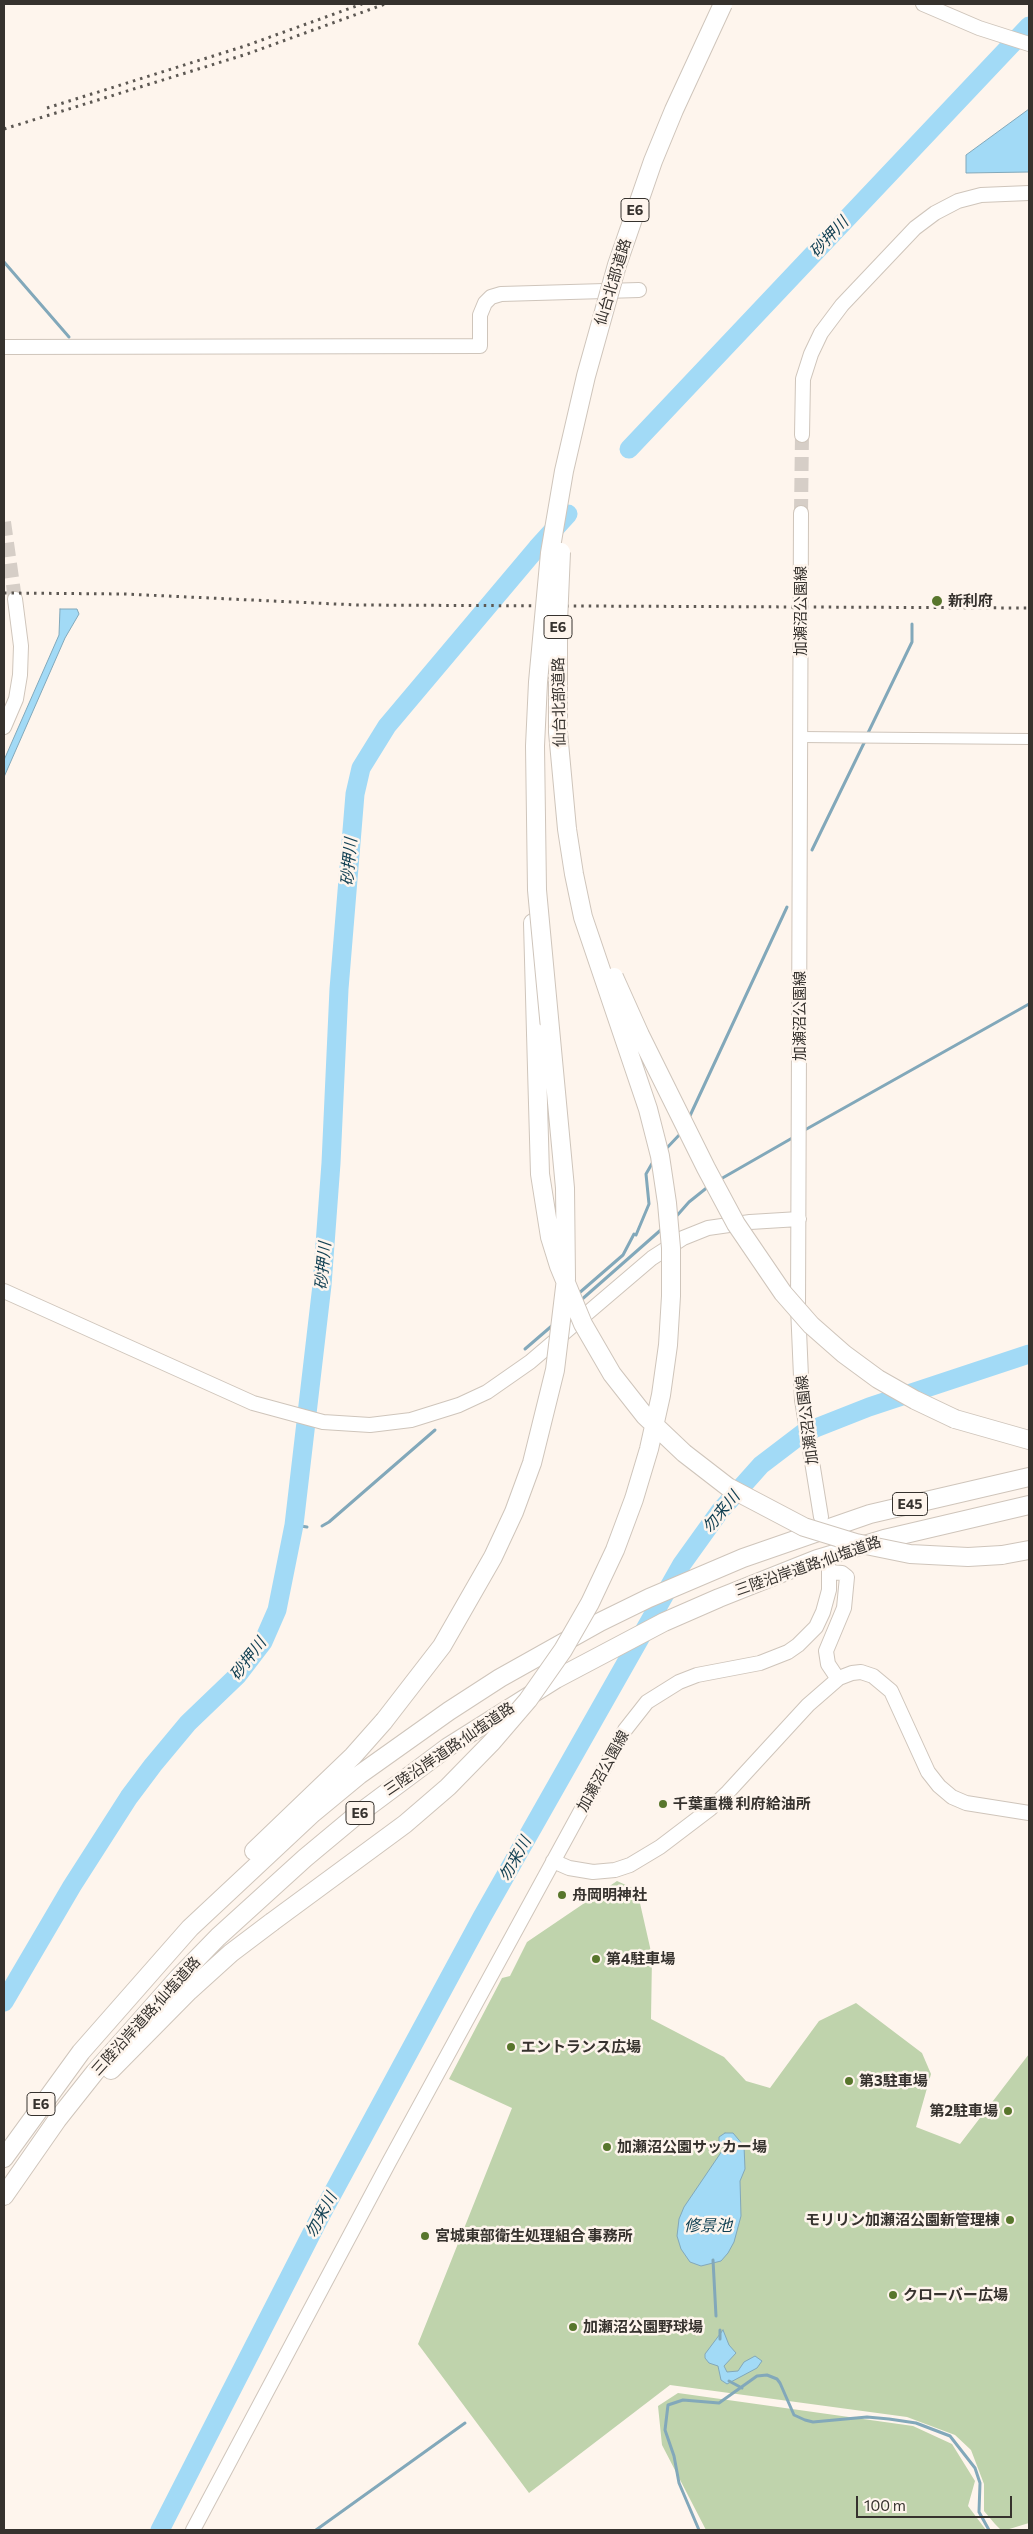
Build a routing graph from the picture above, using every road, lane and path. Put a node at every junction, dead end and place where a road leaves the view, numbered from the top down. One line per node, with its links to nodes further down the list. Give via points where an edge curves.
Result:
1 (723, 4): 7 (highway, 仙台北部道路 / E6, bridge, via 674,110 634,214 602,319)
2 (924, 4): 3 (street, via 979,28)
3 (1029, 44)
4 (1029, 193): 8 (street, via 981,195 941,210 915,228 855,291 831,318 811,354 803,379)
5 (639, 290): 6 (street, via 501,294 491,297 484,303 480,315 480,346)
6 (4, 347)
7 (575, 426): 14 (highway, 仙台北部道路 / E6, bridge, via 550,553); 15 (highway, 仙台北部道路 / E6, bridge, via 564,509 558,639 558,732)
8 (802, 435)
9 (801, 513): 12 (street, 加瀬沼公園線)
10 (15, 600): 11 (street, via 21,646 20,676 16,699)
11 (4, 727)
12 (801, 737): 13 (street); 16 (street, 加瀬沼公園線)
13 (1029, 739)
14 (535, 746): 23 (highway, bridge, via 531,779 532,870 540,1174 550,1236 559,1266 597,1350 639,1409 684,1453 728,1487 778,1515 830,1536 881,1549 939,1556 1002,1555); 28 (highway, bridge, via 537,890 562,1142 567,1234 563,1322 551,1389 532,1463 493,1557 455,1624 414,1685 353,1756 191,1914 114,2004)
15 (567, 829): 18 (highway, bridge, via 593,923 628,1009 706,1168 758,1259 811,1324 878,1379 956,1418); 31 (highway, bridge, via 583,918 650,1118 661,1166 671,1248 668,1345 661,1395 649,1449 616,1550 563,1650 528,1700 492,1742 448,1787 405,1824 237,1948 189,1991 102,2080)
16 (799, 1219): 17 (street, via 708,1228 683,1238 652,1258 530,1362 487,1392 459,1406 403,1421 370,1425 322,1422 258,1404); 21 (street, 加瀬沼公園線, via 798,1307 804,1413)
17 (4, 1291)
18 (1029, 1440)
19 (1029, 1477): 22 (highway, 三陸沿岸道路;仙塩道路 / E45, via 870,1514)
20 (1029, 1505): 24 (highway, 三陸沿岸道路;仙塩道路 / E45, via 884,1538)
21 (820, 1517)
22 (792, 1539): 28 (highway, 三陸沿岸道路;仙塩道路 / E6, bridge, via 698,1576 600,1622 500,1678 403,1742 313,1813 230,1888 155,1965)
23 (1029, 1550)
24 (825, 1566): 25 (street, via 847,1577 844,1608 826,1651 828,1664); 27 (street, 加瀬沼公園線, via 829,1590 823,1612 816,1626 798,1645 760,1663 697,1675 679,1682 661,1691 641,1708 615,1745); 30 (highway, 三陸沿岸道路;仙塩道路 / E6, bridge, via 719,1598 611,1648 556,1679 401,1780 298,1864 178,1978 95,2072)
25 (838, 1679): 26 (street, via 861,1672 886,1686 928,1772 952,1797 966,1803); 27 (street, via 808,1705 728,1792 660,1847 615,1870 593,1872)
26 (1029, 1813)
27 (553, 1861): 32 (street, 加瀬沼公園線)
28 (80, 2052): 29 (highway, 三陸沿岸道路;仙塩道路 / E6)
29 (4, 2158)
30 (4, 2196)
31 (4, 2200)
32 (193, 2530)

